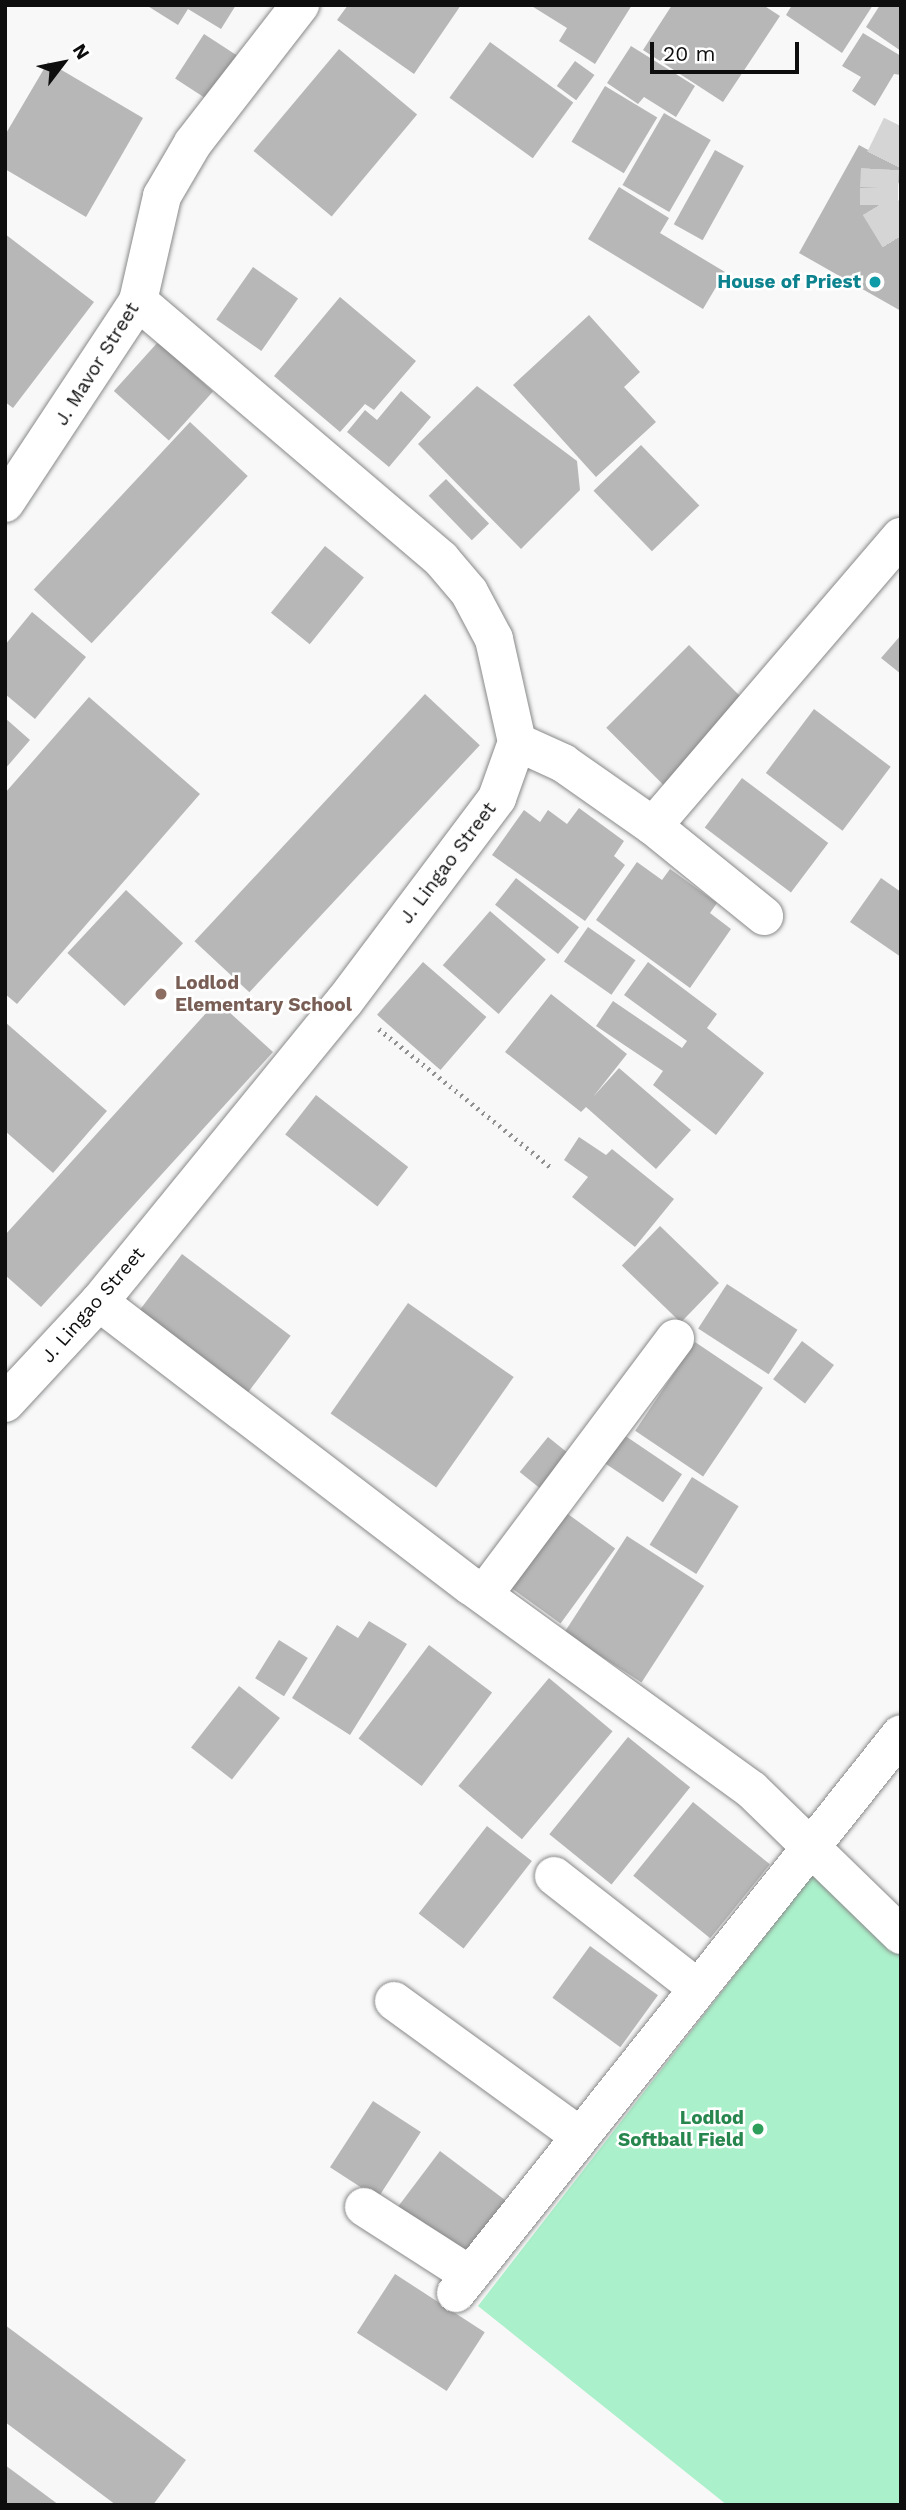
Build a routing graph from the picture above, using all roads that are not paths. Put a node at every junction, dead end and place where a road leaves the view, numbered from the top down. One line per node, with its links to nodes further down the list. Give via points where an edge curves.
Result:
1 (300, 5): 2 (street, J. Mavor Street, via 193,143 162,196)
2 (138, 301): 3 (street, J. Mavor Street); 5 (street, via 442,559 469,592 494,639)
3 (5, 503)
4 (901, 537): 6 (street)
5 (517, 741): 6 (street, via 563,763); 8 (street, J. Lingao Street, via 497,798 344,1002)
6 (653, 826): 7 (street)
7 (764, 916)
8 (99, 1303): 10 (street, J. Lingao Street); 11 (street)
9 (675, 1339): 11 (street)
10 (5, 1404)
11 (484, 1594): 13 (street, via 752,1790)
12 (901, 1734): 13 (street)
13 (812, 1851): 15 (street); 16 (street)
14 (554, 1876): 16 (street)
15 (901, 1935)
16 (696, 1987): 18 (street)
17 (394, 2000): 18 (street)
18 (580, 2136): 19 (street, via 463,2284)
19 (364, 2207)

